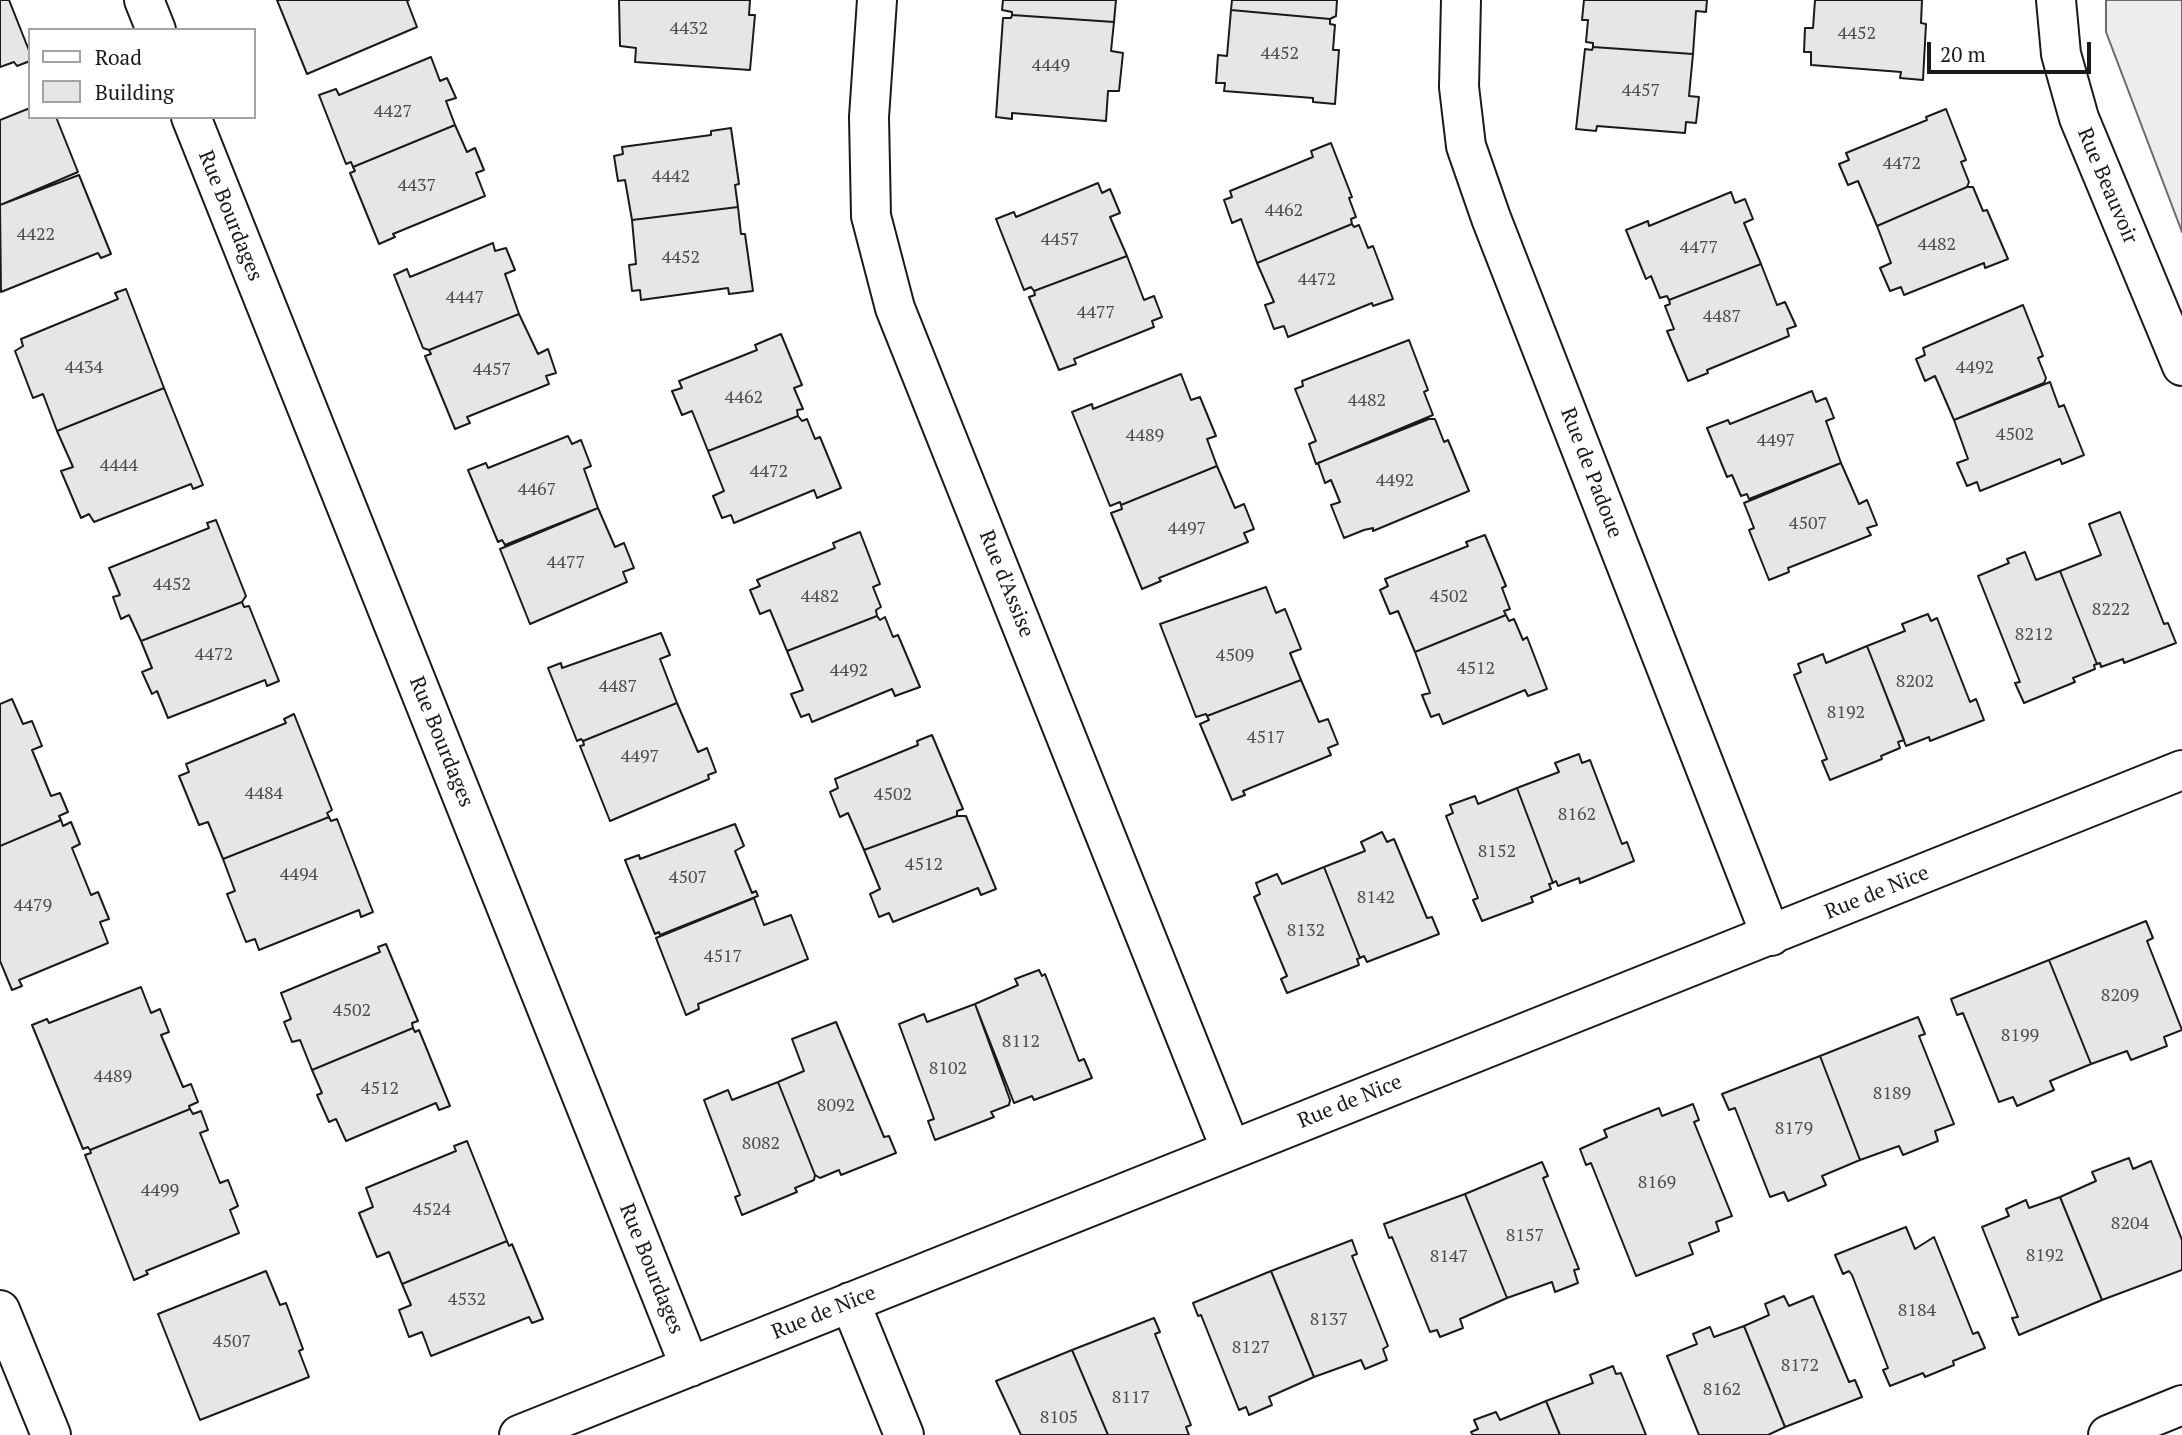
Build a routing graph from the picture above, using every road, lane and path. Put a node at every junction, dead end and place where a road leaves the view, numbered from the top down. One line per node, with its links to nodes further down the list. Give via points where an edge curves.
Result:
1 (144, 0): 5 (street)
2 (877, 0): 10 (street, Rue d'Assise, via 869,117 871,216 895,308)
3 (1461, 0): 9 (street, Rue de Padoue, via 1459,87 1466,146)
4 (2056, 0): 7 (street, Rue Beauvoir, via 2061,54 2079,118)
5 (155, 28)
6 (192, 119): 13 (street, Rue Bourdages)
7 (2182, 366)
8 (2182, 770): 9 (street, Rue de Nice)
9 (1771, 936): 10 (street, Rue de Nice)
10 (1231, 1150): 11 (street, Rue de Nice)
11 (850, 1302): 13 (street, Rue de Nice); 17 (street)
12 (0, 1310): 15 (street)
13 (690, 1367): 16 (street, Rue de Nice)
14 (2182, 1405): 18 (street)
15 (51, 1435)
16 (519, 1435)
17 (904, 1435)
18 (2108, 1435)

